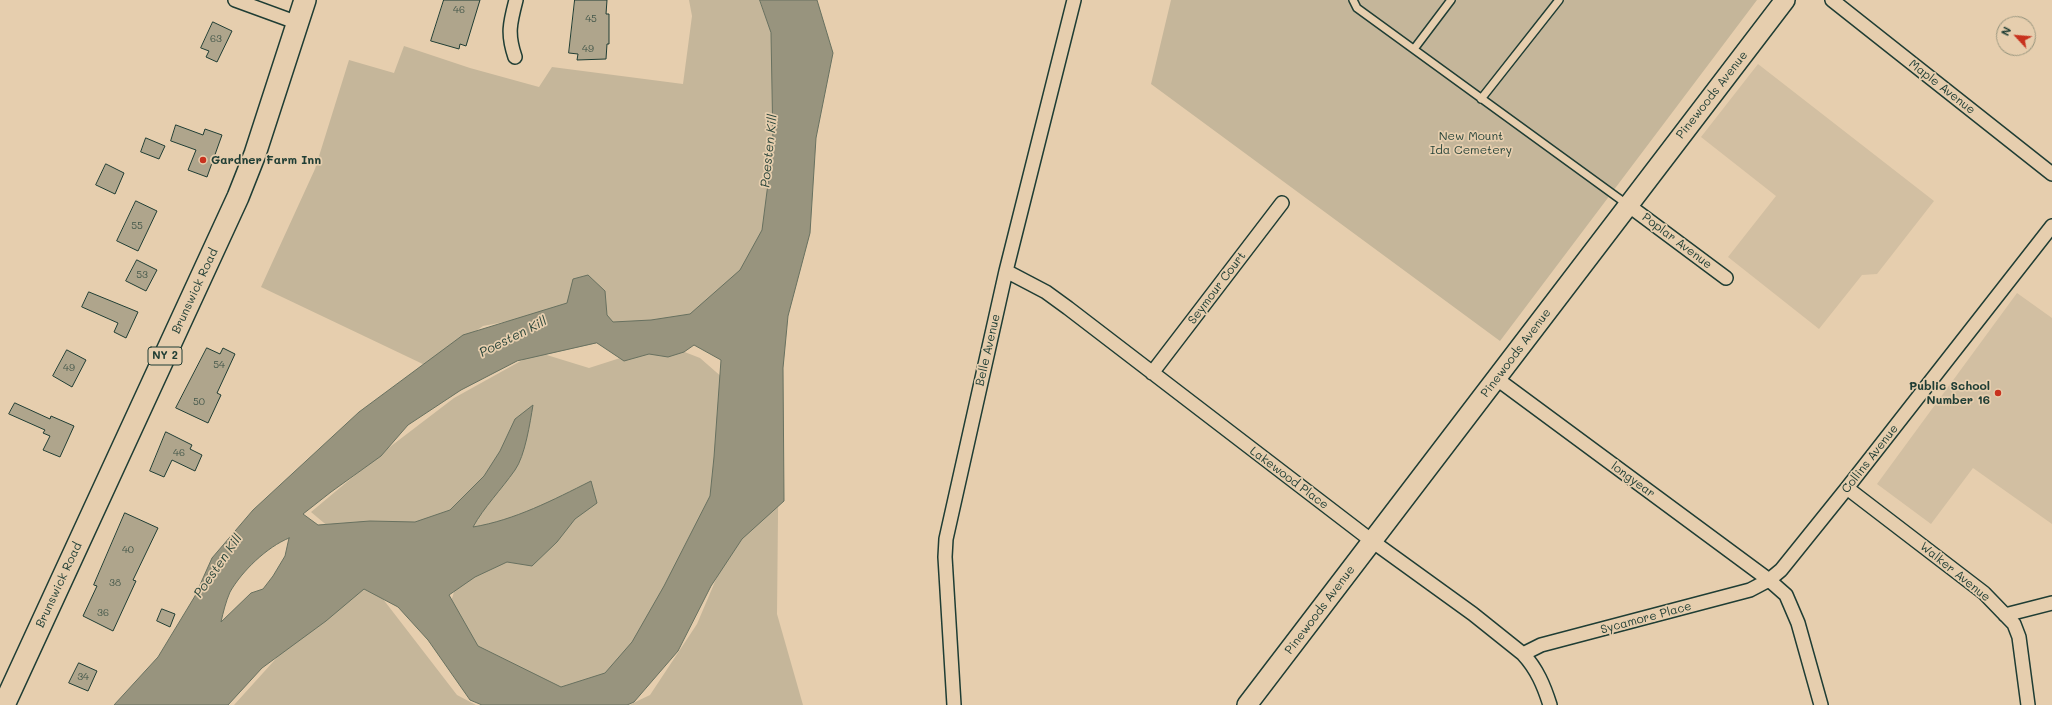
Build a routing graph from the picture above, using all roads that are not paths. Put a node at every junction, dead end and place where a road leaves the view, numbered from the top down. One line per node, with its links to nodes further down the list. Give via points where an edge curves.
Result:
1 (235, 0): 10 (street)
2 (305, 0): 10 (main road, Brunswick Road / NY 2)
3 (516, 0): 12 (street, via 509,27)
4 (1074, 0): 18 (street, Belle Avenue)
5 (1353, 0): 11 (lane, via 1357,8)
6 (1451, 0): 11 (lane)
7 (1559, 0): 13 (lane)
8 (1785, 0): 16 (street, Pinewoods Avenue)
9 (1832, 0): 14 (street, Maple Avenue)
10 (298, 23): 28 (main road, Brunswick Road / NY 2, via 255,154 238,197)
11 (1414, 49): 13 (lane)
12 (515, 57)
13 (1481, 99): 16 (lane)
14 (2052, 174)
15 (1282, 203): 20 (street, Seymour Court)
16 (1628, 205): 19 (street, Poplar Avenue); 21 (street, Pinewoods Avenue)
17 (2052, 226): 22 (street, Collins Avenue)
18 (1006, 271): 20 (street, Lakewood Place, via 1046,292); 29 (street, Belle Avenue, via 946,539 944,557)
19 (1726, 278)
20 (1152, 373): 23 (street, Lakewood Place)
21 (1497, 380): 23 (street, Pinewoods Avenue); 24 (street, longyear)
22 (1847, 488): 24 (street, Collins Avenue, via 1781,570); 26 (street, Walker Avenue, via 1984,593)
23 (1372, 541): 27 (street, Lakewood Place, via 1473,614); 30 (street, Pinewoods Avenue)
24 (1769, 580): 27 (street, Sycamore Place, via 1750,590 1541,645); 32 (street, via 1786,595 1798,623)
25 (2052, 603): 26 (street)
26 (2006, 615): 33 (street, Walker Avenue, via 2014,624 2019,637)
27 (1523, 654): 31 (street, Lakewood Place, via 1543,683)
28 (4, 705)
29 (954, 705)
30 (1247, 705)
31 (1550, 705)
32 (1821, 705)
33 (2028, 705)

